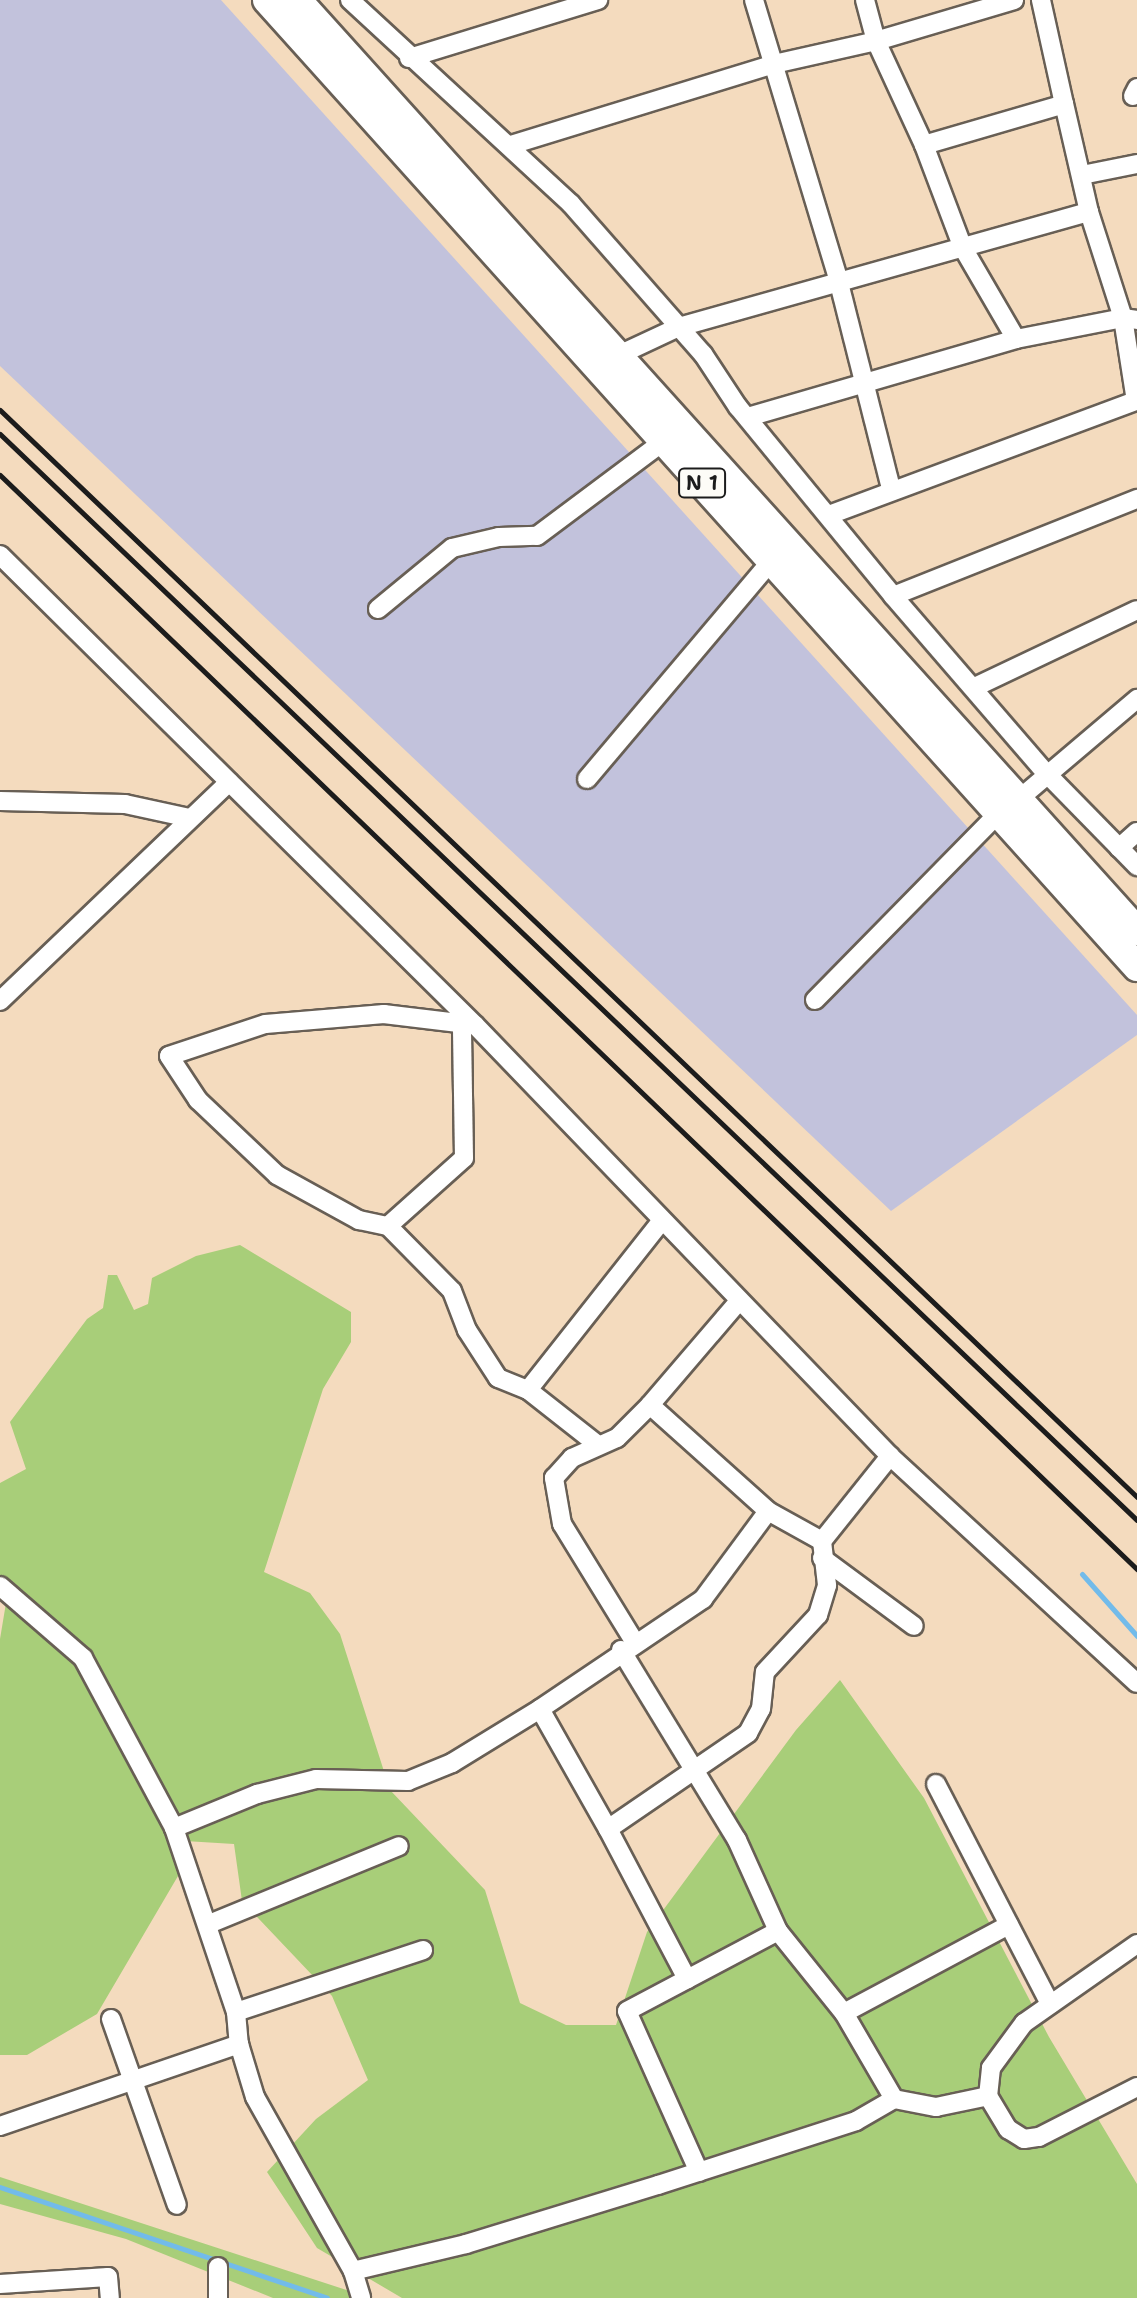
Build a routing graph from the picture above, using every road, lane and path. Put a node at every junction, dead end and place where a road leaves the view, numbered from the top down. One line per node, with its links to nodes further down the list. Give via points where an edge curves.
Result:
1 (267, 0): 26 (highway, N 1)
2 (297, 0): 23 (highway, N 1)
3 (350, 0): 10 (street)
4 (598, 0): 10 (street)
5 (754, 0): 11 (street)
6 (865, 0): 9 (street)
7 (1014, 0): 9 (street)
8 (1041, 0): 12 (street)
9 (876, 41): 11 (street); 14 (street)
10 (409, 58): 13 (street)
11 (774, 64): 13 (street); 19 (street)
12 (1064, 104): 14 (street); 16 (street)
13 (511, 145): 21 (street)
14 (924, 145): 18 (street)
15 (1137, 164): 16 (street)
16 (1082, 175): 17 (street)
17 (1089, 212): 18 (street); 20 (street)
18 (963, 248): 19 (street); 22 (street)
19 (838, 279): 21 (street); 24 (street)
20 (1130, 319): 22 (street); 27 (street, via 1136,401)
21 (679, 327): 23 (street); 25 (street)
22 (1016, 339): 24 (street)
23 (621, 354): 41 (highway, N 1)
24 (864, 386): 25 (street); 27 (street)
25 (748, 417): 29 (street)
26 (664, 441): 31 (highway, N 1); 33 (street, via 537,536 499,537 452,548)
27 (891, 489): 29 (street)
28 (1137, 499): 32 (street)
29 (829, 515): 32 (street)
30 (0, 555): 39 (street)
31 (772, 560): 38 (street); 41 (highway, N 1)
32 (893, 596): 35 (street)
33 (378, 609)
34 (1137, 610): 35 (street)
35 (975, 687): 37 (street)
36 (1137, 699): 37 (street)
37 (1045, 772): 41 (street); 44 (street)
38 (587, 779)
39 (229, 782): 42 (street); 50 (street)
40 (0, 801): 42 (street, via 125,804)
41 (1009, 806): 46 (highway, N 1); 47 (highway, N 1); 48 (street)
42 (190, 818): 49 (street)
43 (1137, 832): 44 (street)
44 (1119, 848): 45 (street)
45 (1137, 866)
46 (1137, 931)
47 (1137, 967)
48 (815, 1000)
49 (0, 1001)
50 (468, 1025): 51 (street); 52 (street, via 464,1158); 52 (street, via 384,1014 265,1024 170,1053 198,1100 277,1175 359,1220)
51 (660, 1223): 53 (street); 54 (street)
52 (388, 1226): 54 (street, via 452,1291 467,1330 498,1378)
53 (739, 1301): 55 (street); 57 (street)
54 (528, 1390): 56 (street)
55 (650, 1405): 56 (street, via 617,1438); 58 (street)
56 (598, 1445): 62 (street, via 572,1458 554,1478 562,1524)
57 (890, 1456): 59 (street); 63 (street)
58 (768, 1511): 59 (street); 62 (street, via 703,1599)
59 (822, 1550): 61 (street); 65 (street, via 827,1585 818,1615 765,1672 761,1709 748,1733)
60 (0, 1586): 67 (street, via 83,1658)
61 (914, 1626)
62 (628, 1646): 64 (street); 65 (street)
63 (1137, 1683)
64 (540, 1709): 67 (street, via 452,1763 408,1781 316,1779 257,1794); 68 (street)
65 (694, 1771): 68 (street); 72 (street, via 737,1840)
66 (936, 1784): 71 (street)
67 (174, 1828): 70 (street)
68 (608, 1829): 75 (street)
69 (399, 1846): 70 (street)
70 (209, 1924): 77 (street)
71 (1009, 1925): 76 (street); 78 (street)
72 (778, 1931): 75 (street); 78 (street)
73 (1137, 1944): 76 (street)
74 (423, 1950): 77 (street)
75 (687, 1979): 86 (street, via 627,2011)
76 (1050, 2004): 83 (street, via 1006,2043 991,2068)
77 (236, 2012): 80 (street)
78 (844, 2013): 84 (street)
79 (111, 2019): 81 (street)
80 (239, 2044): 81 (street); 89 (street, via 255,2097)
81 (133, 2084): 85 (street); 87 (street)
82 (1137, 2087): 83 (street, via 1039,2137 1024,2139 1008,2129)
83 (988, 2096): 84 (street, via 936,2107)
84 (894, 2099): 86 (street, via 856,2121)
85 (0, 2126)
86 (699, 2172): 89 (street, via 466,2244)
87 (177, 2205)
88 (218, 2267): 93 (street)
89 (353, 2271): 91 (street)
90 (0, 2284): 92 (street, via 108,2277)
91 (361, 2295)
92 (110, 2298)
93 (218, 2298)

